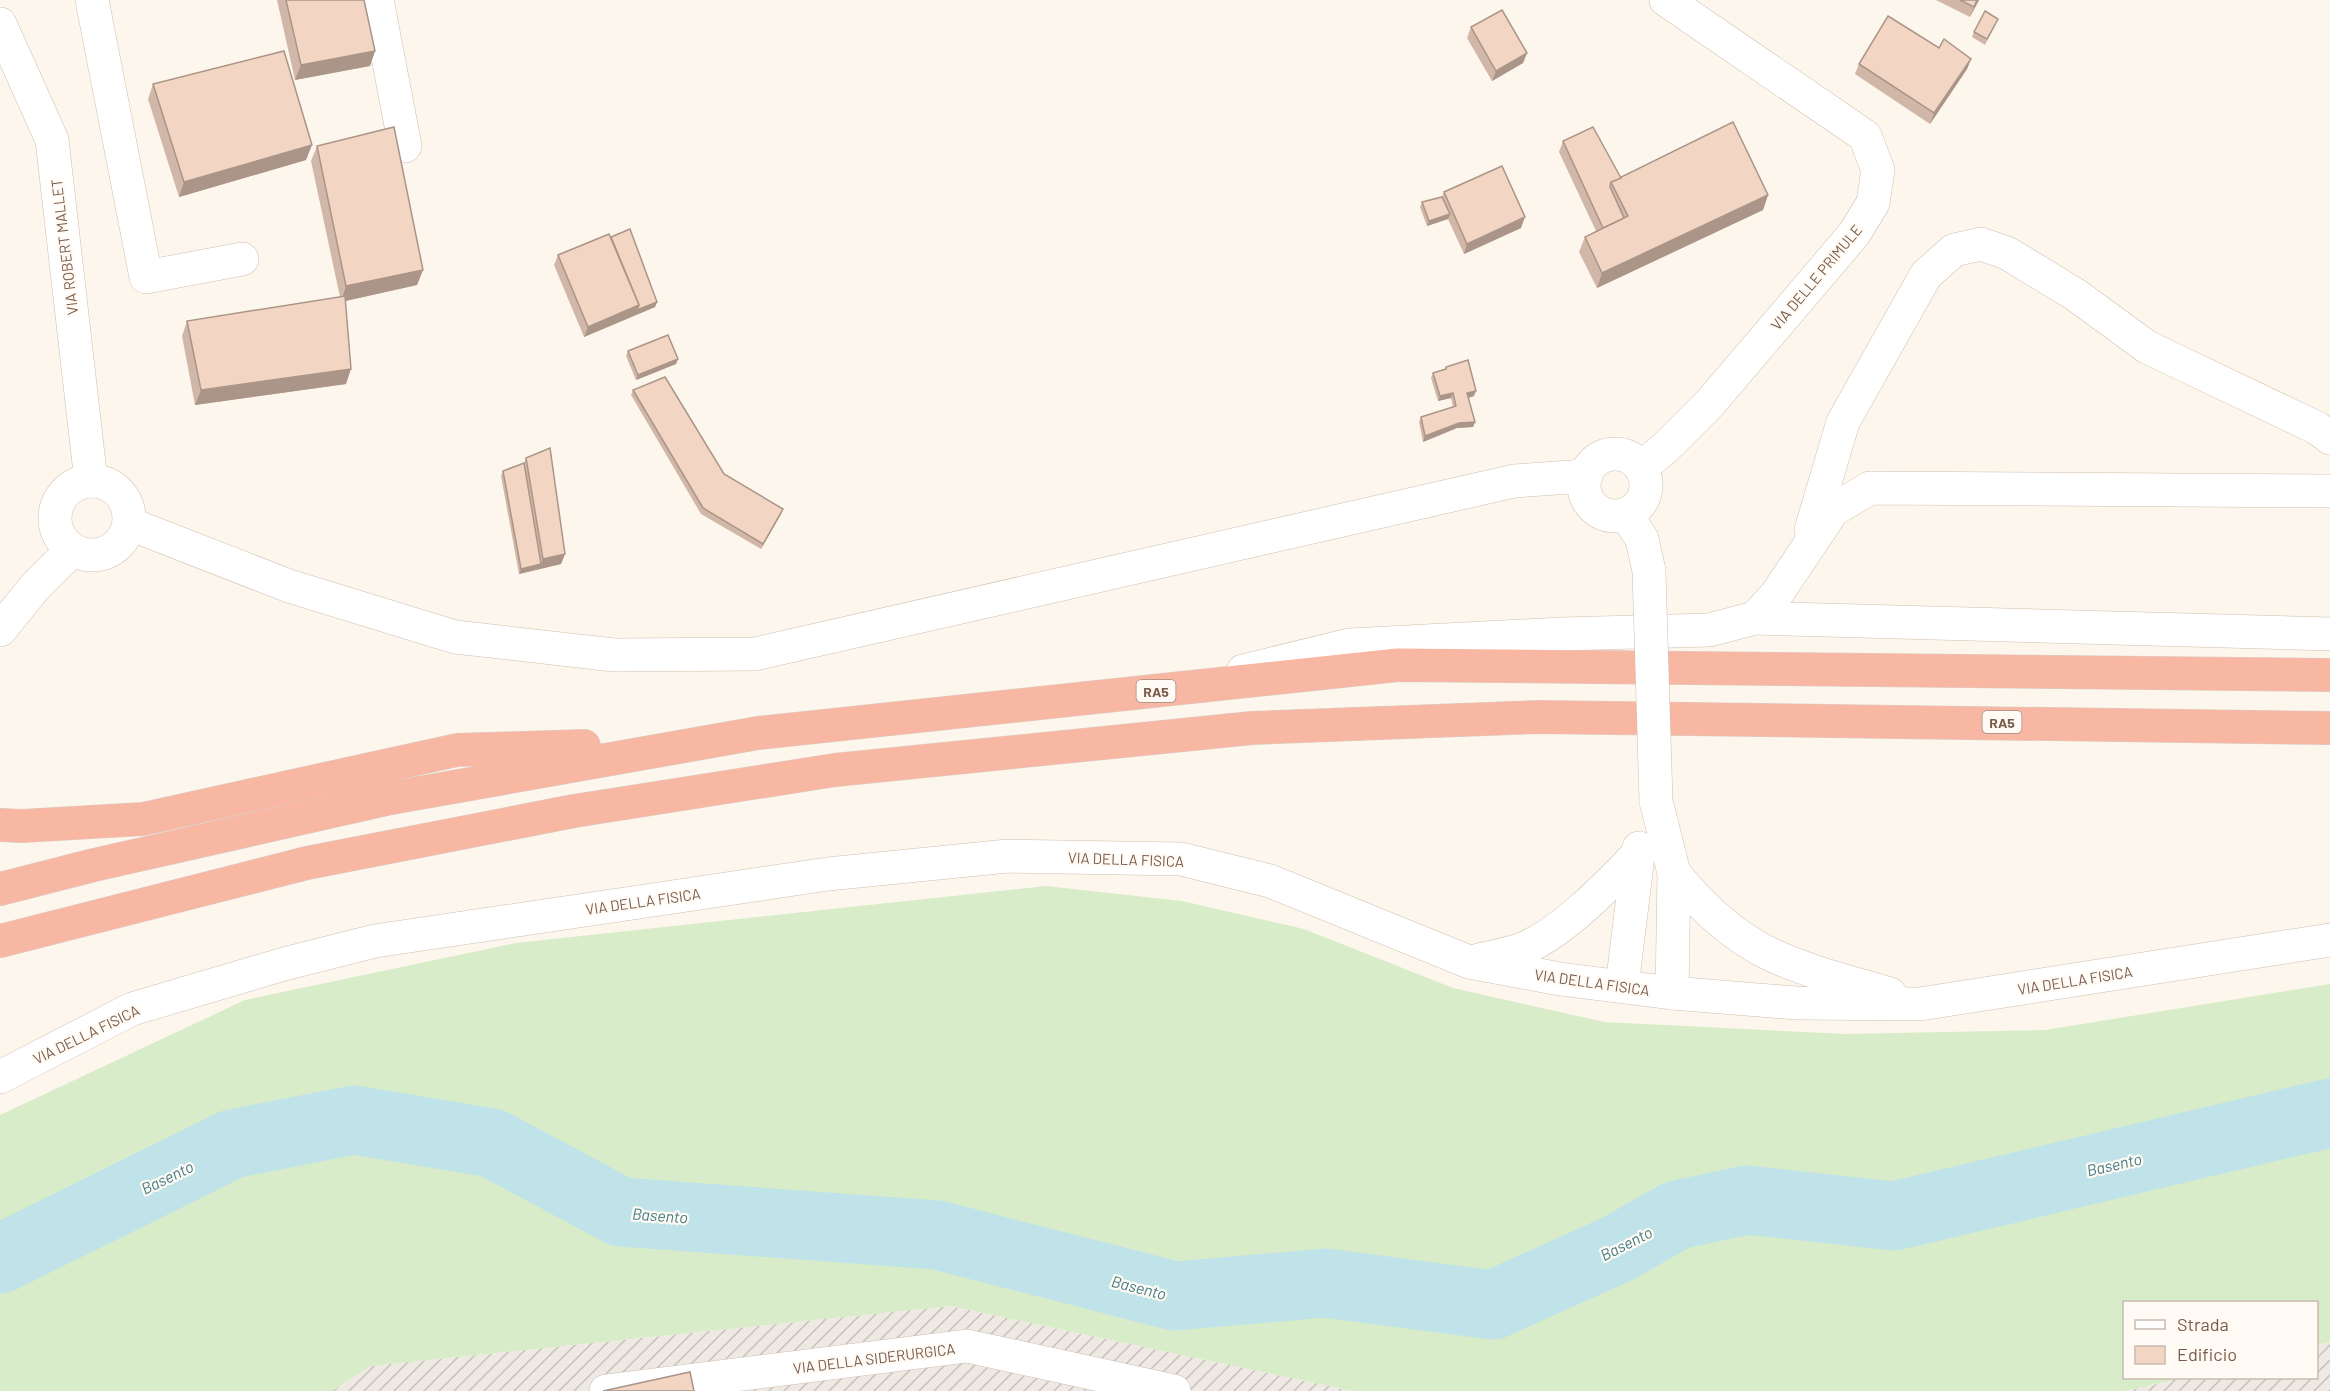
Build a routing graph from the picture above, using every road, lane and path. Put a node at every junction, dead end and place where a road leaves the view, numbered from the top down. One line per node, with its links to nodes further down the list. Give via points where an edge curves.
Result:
1 (92, 0): 6 (street, via 146,277)
2 (376, 0): 5 (street)
3 (1666, 0): 8 (street, VIA DELLE PRIMULE, via 1865,136 1878,170 1873,203 1854,234 1710,403)
4 (0, 24): 10 (street, VIA ROBERT MALLET, via 52,140)
5 (405, 146)
6 (242, 259)
7 (2330, 438): 15 (street, via 2317,428 2147,347 2076,295 2007,253 1981,244 1954,250 1926,275 1843,422)
8 (1641, 468): 9 (street, via 1631,458 1618,454 1604,456 1592,464); 12 (street, via 1646,481 1645,495 1638,507)
9 (1586, 476): 12 (street, via 1584,489 1600,512); 13 (street, via 1514,481 755,654 614,655 454,637 289,586)
10 (91, 481): 13 (street, via 104,482 120,494 129,511); 14 (street, via 69,489 56,508 57,532)
11 (2330, 491): 15 (street, via 1870,488 1833,510)
12 (1626, 514): 23 (street, bridge, via 1642,539 1649,571)
13 (130, 524): 14 (street, via 126,536 108,553 83,555)
14 (72, 550): 17 (street)
15 (1803, 558): 16 (street)
16 (1755, 618): 18 (street); 20 (street, via 1709,630 1349,645)
17 (0, 630)
18 (2330, 634)
19 (2330, 675): 20 (highway, RA5, via 1398,665)
20 (1167, 689): 22 (highway, RA5)
21 (2330, 728): 29 (highway, RA5, via 1538,717 1252,728 835,770 574,811 307,862)
22 (697, 743): 24 (highway, via 457,750 143,819); 27 (highway, RA5, via 391,798)
23 (1656, 801): 25 (street); 26 (street)
24 (0, 825)
25 (1637, 855): 30 (street, via 1563,924 1524,949); 31 (street)
26 (1674, 873): 32 (street); 33 (street, via 1696,900 1771,955)
27 (0, 889)
28 (2330, 940): 33 (street, VIA DELLA FISICA)
29 (0, 941)
30 (1469, 962): 31 (street, VIA DELLA FISICA); 34 (street, VIA DELLA FISICA, via 1270,881 1181,859 1008,856 828,874 375,940 132,1009)
31 (1622, 986): 32 (street, VIA DELLA FISICA)
32 (1672, 993): 33 (street, VIA DELLA FISICA, via 1796,1003)
33 (1920, 1004)
34 (0, 1077)
35 (606, 1391): 36 (street, VIA DELLA SIDERURGICA, via 967,1346)
36 (1174, 1391)

